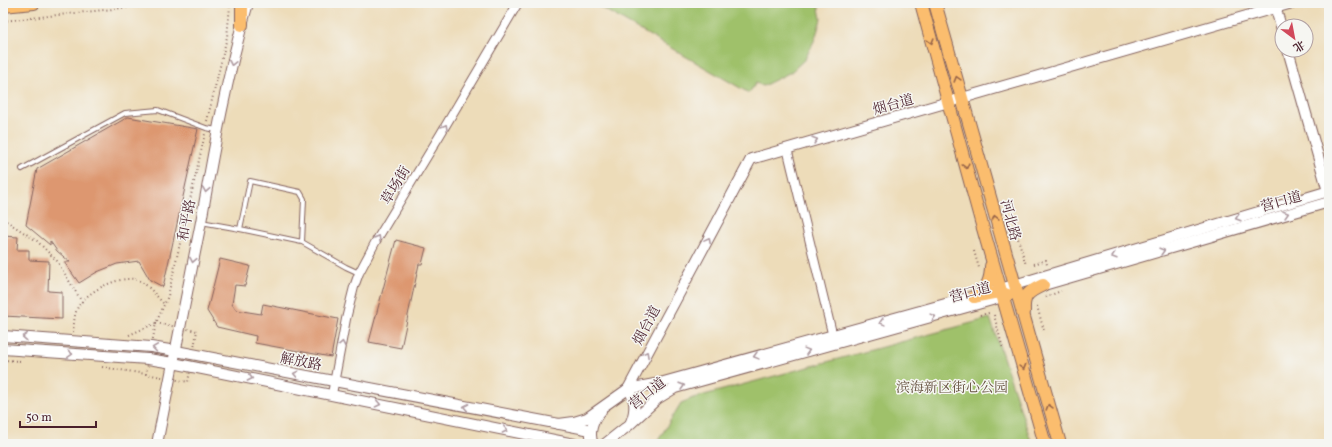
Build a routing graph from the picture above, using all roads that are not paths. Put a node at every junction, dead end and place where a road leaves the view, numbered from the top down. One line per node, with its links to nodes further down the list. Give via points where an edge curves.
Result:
1 (34, 3): 9 (main road)
2 (242, 3): 12 (main road)
3 (248, 3): 12 (street, 和平路)
4 (518, 3): 27 (street, 草场街, one-way to 4)
5 (921, 3): 16 (main road, 河北路, one-way to 16)
6 (935, 3): 15 (main road, 河北路, one-way to 6)
7 (1292, 3): 8 (street, 烟台道)
8 (1278, 5): 10 (street); 11 (street); 15 (street, 烟台道)
9 (3, 6)
10 (1280, 18)
11 (1284, 18)
12 (242, 25): 17 (street, 和平路, one-way to 17)
13 (1290, 58): 20 (street)
14 (1297, 58): 20 (street)
15 (962, 98): 16 (street, 烟台道); 29 (main road, 河北路, one-way to 15, via 1006,256)
16 (948, 102): 18 (street, 烟台道, one-way to 16); 26 (main road, 河北路, one-way to 26)
17 (217, 130): 19 (lane, via 158,110 125,113); 23 (street, 和平路, one-way to 23)
18 (787, 148): 35 (street); 42 (street, 烟台道, one-way to 18, via 751,159)
19 (22, 169)
20 (1326, 174): 21 (street)
21 (1329, 191): 28 (street, 营口道, one-way to 28)
22 (1329, 202): 28 (street, 营口道, one-way to 22)
23 (201, 222): 24 (lane); 32 (street, 和平路, one-way to 32)
24 (240, 229): 25 (lane); 25 (lane, via 250,181 279,187 300,192 304,199)
25 (302, 242): 27 (lane)
26 (991, 256): 29 (main road, 河北路); 30 (main road, via 989,281)
27 (359, 273): 41 (street, 草场街, one-way to 27, via 350,302)
28 (1042, 281): 29 (street, 营口道); 31 (main road, via 1025,299)
29 (1007, 292): 30 (main road); 31 (main road, 河北路); 33 (main road, 河北路)
30 (975, 301): 33 (street, 营口道, via 999,307); 35 (street, 营口道)
31 (1025, 323): 53 (main road, 河北路, one-way to 31)
32 (180, 328): 37 (street, 和平路); 38 (street, via 181,340)
33 (1012, 329): 52 (main road, 河北路, one-way to 52)
34 (3, 336): 37 (street, 解放路, one-way to 34)
35 (833, 340): 42 (street, 营口道, one-way to 42, via 660,383); 46 (street, 营口道, one-way to 35, via 657,399 675,388)
36 (3, 349): 39 (street, 解放路, one-way to 39)
37 (176, 351): 38 (street, 解放路); 39 (street, 和平路)
38 (187, 353): 40 (street, via 196,362); 41 (street, 解放路, one-way to 38)
39 (173, 363): 40 (street, 解放路); 48 (street, 和平路)
40 (212, 371): 43 (street, 解放路, one-way to 43)
41 (334, 382): 43 (street, 草场街); 45 (street, 解放路, one-way to 41)
42 (628, 388): 44 (street); 46 (street, via 635,408)
43 (332, 394): 49 (street, 解放路, one-way to 49)
44 (609, 402): 45 (street, via 587,418); 47 (street, via 597,415)
45 (559, 424): 47 (street, 解放路)
46 (629, 425): 51 (street, 营口道)
47 (591, 430): 50 (street)
48 (157, 444)
49 (574, 444)
50 (593, 444)
51 (605, 444)
52 (1045, 444)
53 (1060, 444)

